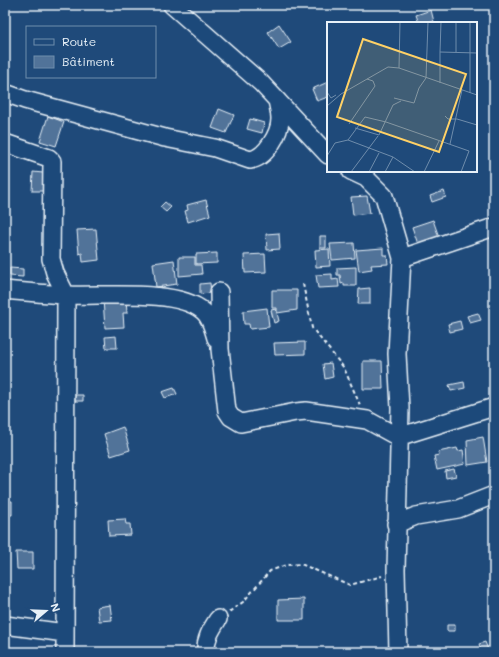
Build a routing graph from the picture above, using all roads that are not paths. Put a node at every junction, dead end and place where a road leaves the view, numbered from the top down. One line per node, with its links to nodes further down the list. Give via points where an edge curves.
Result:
1 (172, 5): 3 (street)
2 (5, 93): 3 (street, via 165,138 215,148 250,160 261,155 274,138 280,119)
3 (277, 100): 5 (street)
4 (5, 143): 11 (street, via 52,161 51,259)
5 (327, 154)
6 (353, 172): 8 (street, via 366,178 384,196)
7 (494, 227): 8 (street)
8 (402, 258): 14 (street, via 397,354 400,408)
9 (5, 290): 11 (street)
10 (219, 292): 12 (street)
11 (66, 295): 12 (street, via 142,296 187,302 204,311 210,320); 19 (street)
12 (220, 349): 14 (street, via 227,411 231,417 242,423 306,411 359,418)
13 (494, 407): 14 (street)
14 (398, 437): 16 (street)
15 (494, 495): 16 (street, via 458,508 416,516)
16 (396, 524): 22 (street)
17 (218, 619): 21 (street, via 205,644)
18 (5, 625): 19 (street)
19 (64, 634): 20 (street)
20 (65, 652)
21 (206, 652)
22 (398, 652)

